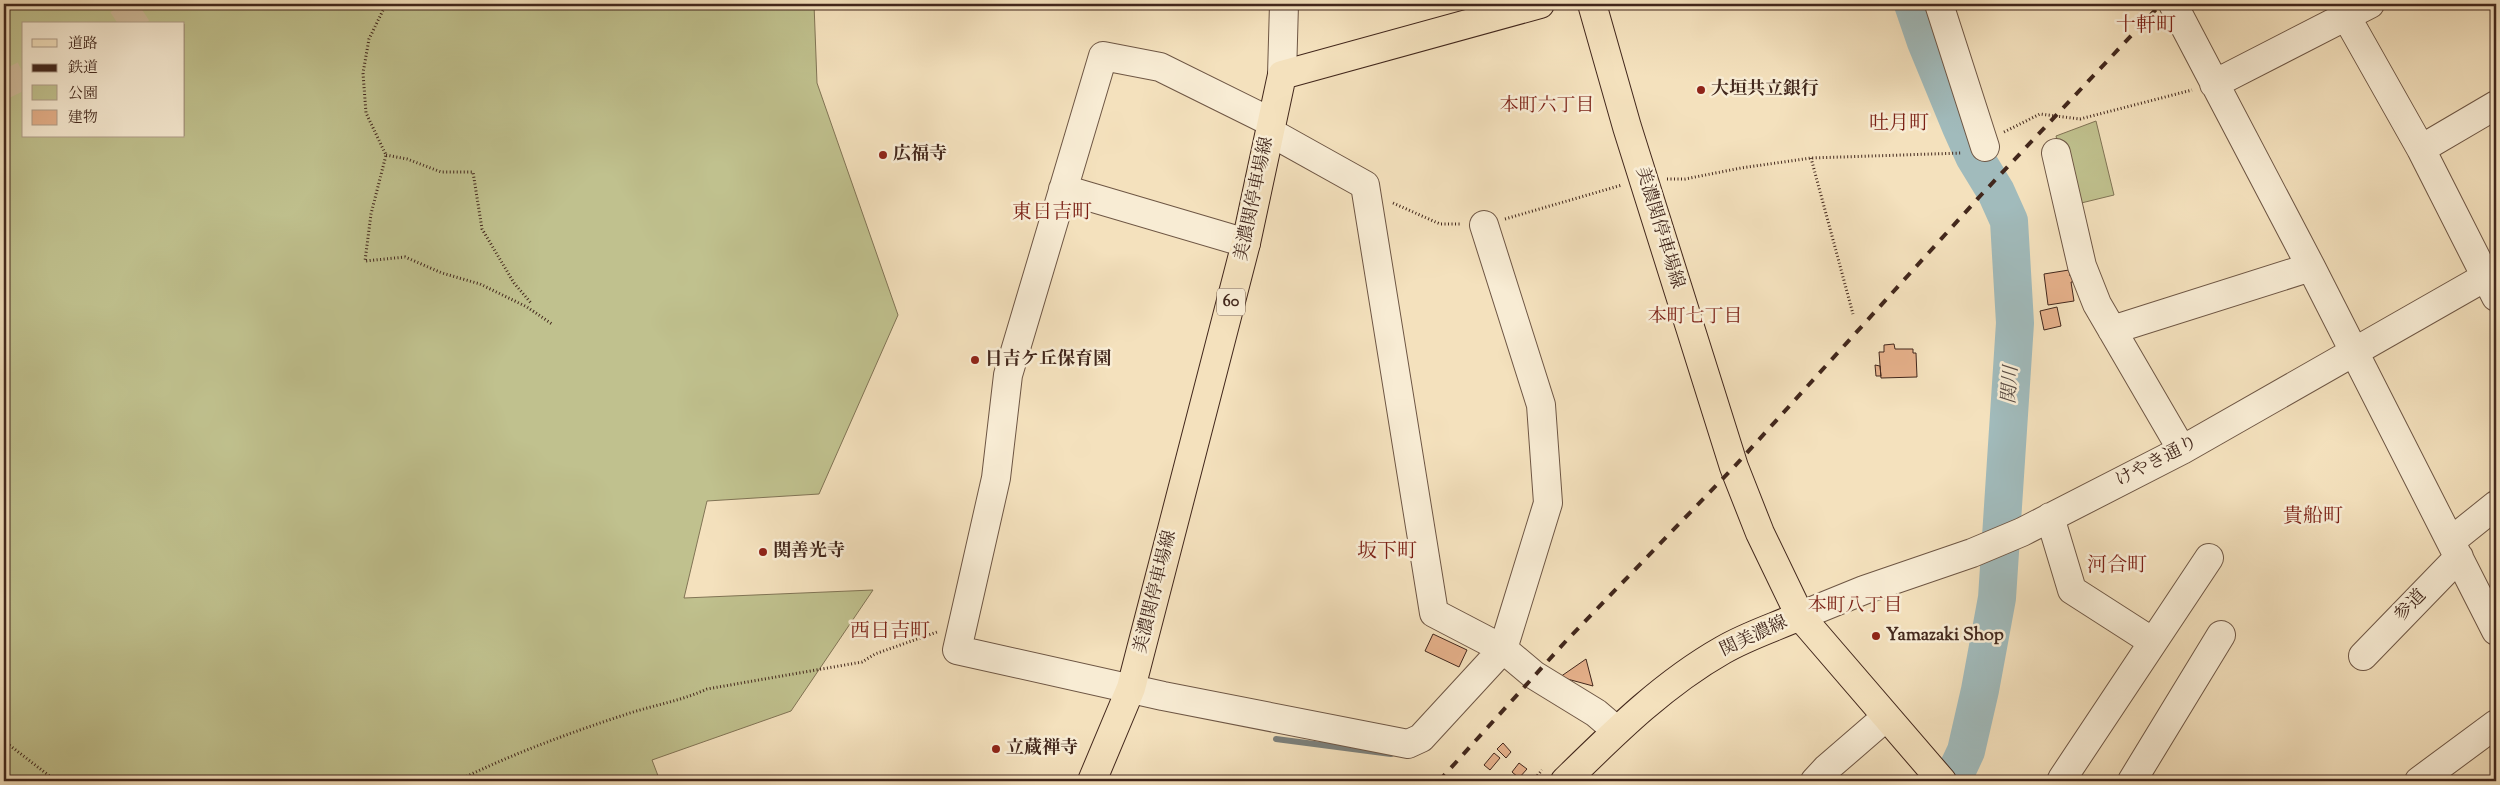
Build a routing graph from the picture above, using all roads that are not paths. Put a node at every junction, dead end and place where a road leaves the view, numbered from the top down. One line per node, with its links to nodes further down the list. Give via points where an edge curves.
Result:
1 (1284, 4): 7 (street)
2 (1540, 4): 7 (main road)
3 (1592, 4): 27 (main road, 美濃関停車場線, via 1734,467 1760,533)
4 (1939, 4): 12 (street)
5 (2173, 4): 8 (street)
6 (2358, 10): 8 (street); 11 (street)
7 (1282, 75): 10 (main road, 美濃関停車場線 / 60)
8 (2214, 84): 17 (street)
9 (2496, 104): 11 (street)
10 (1270, 127): 14 (street, via 1160,68 1103,56); 16 (main road, 美濃関停車場線 / 60); 31 (street, via 1365,185 1434,613)
11 (2421, 149): 18 (street)
12 (1973, 150)
13 (2056, 153): 19 (street, via 2082,266 2097,304)
14 (1062, 189): 16 (street); 33 (street, via 1008,375 996,478 957,650)
15 (1484, 224): 31 (street, via 1541,405 1548,503)
16 (1246, 243): 33 (main road, 美濃関停車場線 / 60)
17 (2311, 267): 19 (street); 20 (street)
18 (2493, 282): 20 (street, けやき通り)
19 (2112, 330): 21 (street)
20 (2356, 353): 21 (street, けやき通り); 24 (street)
21 (2182, 450): 23 (street, けやき通り)
22 (2496, 505): 24 (street, 参道)
23 (2050, 518): 27 (street, けやき通り, via 1972,553); 30 (street, via 2072,590)
24 (2456, 549): 26 (street); 32 (street, 参道)
25 (2209, 558): 30 (street)
26 (2485, 586): 28 (street)
27 (1800, 616): 34 (main road, 関美濃線); 36 (main road, 関美濃線, via 1724,649 1673,683)
28 (2496, 631)
29 (2221, 635): 42 (street)
30 (2154, 642): 41 (street, via 2062,779)
31 (1503, 649): 33 (street, via 1421,738 1408,744); 36 (street, via 1534,675 1596,712)
32 (2363, 656)
33 (1131, 688): 37 (main road, 美濃関停車場線 / 60)
34 (1886, 717): 39 (street); 40 (main road, 関美濃線)
35 (2496, 724): 43 (street)
36 (1616, 730): 38 (main road, 関美濃線)
37 (1092, 781)
38 (1565, 781)
39 (1815, 781)
40 (1942, 781)
41 (2065, 781)
42 (2132, 781)
43 (2420, 781)

